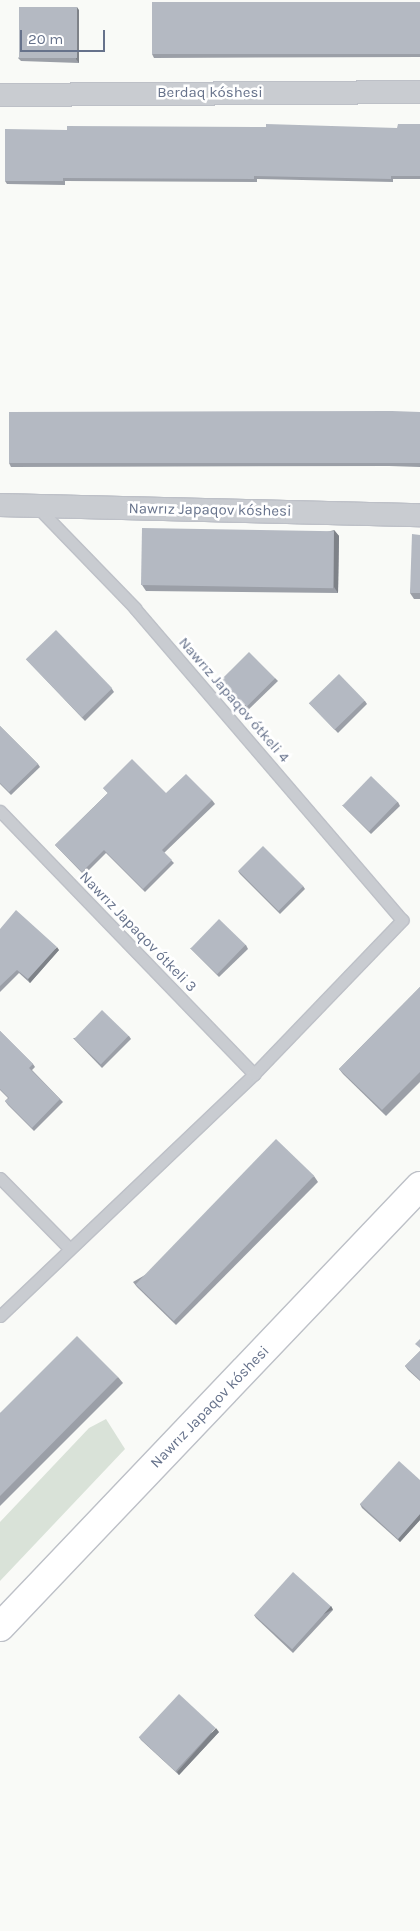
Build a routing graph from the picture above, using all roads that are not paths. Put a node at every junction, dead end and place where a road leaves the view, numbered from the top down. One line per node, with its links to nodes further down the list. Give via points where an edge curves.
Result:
1 (420, 92): 2 (street, Berdaq kóshesi)
2 (0, 95)
3 (0, 505): 4 (street, Nawrız Japaqov kóshesi)
4 (36, 506): 5 (street, Nawrız Japaqov kóshesi); 7 (lane, Nawrız Japaqov ótkeli 4, via 135,608 402,920)
5 (420, 515)
6 (0, 811): 7 (lane, Nawrız Japaqov ótkeli 3)
7 (254, 1074): 10 (lane)
8 (0, 1178): 10 (lane)
9 (420, 1186): 12 (street, Nawrız Japaqov kóshesi)
10 (69, 1248): 11 (lane)
11 (0, 1316)
12 (0, 1627)

